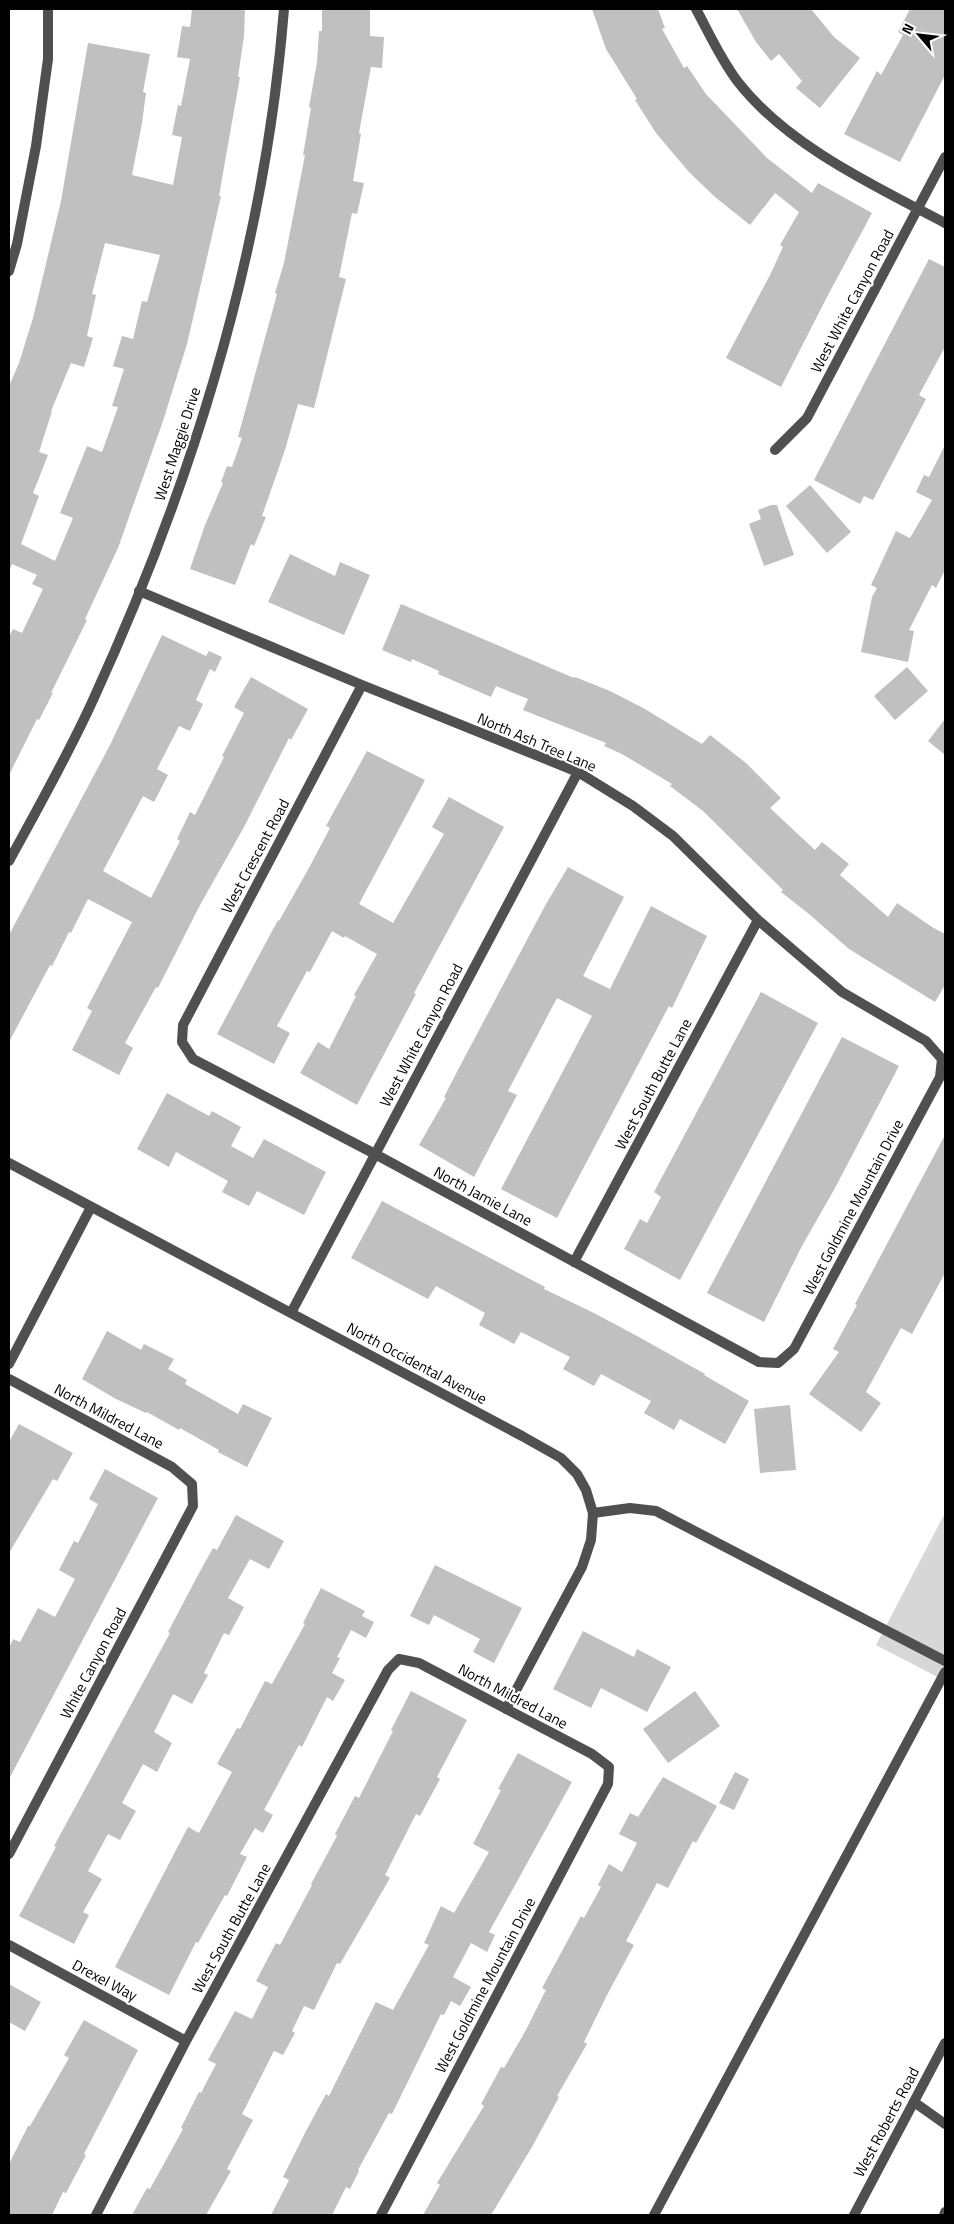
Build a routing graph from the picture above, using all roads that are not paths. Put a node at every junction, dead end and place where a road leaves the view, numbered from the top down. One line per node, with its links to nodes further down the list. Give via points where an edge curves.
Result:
1 (48, 9): 7 (street, via 48,59 36,146)
2 (284, 9): 9 (street, West Maggie Drive, via 277,88 247,251 224,344 197,435)
3 (696, 9): 5 (street, via 738,82 773,118 815,151)
4 (945, 156): 5 (street, West White Canyon Road)
5 (918, 209): 6 (street); 8 (street, West White Canyon Road, via 807,418)
6 (945, 223)
7 (9, 271)
8 (775, 450)
9 (139, 591): 10 (street, North Ash Tree Lane); 12 (street, West Maggie Drive, via 93,701)
10 (362, 685): 11 (street, North Ash Tree Lane); 14 (street, West Crescent Road, via 183,1025)
11 (578, 772): 13 (street, North Ash Tree Lane, via 633,806 673,836); 16 (street, West White Canyon Road)
12 (9, 861)
13 (758, 920): 15 (street, North Ash Tree Lane, via 842,992 926,1041); 19 (street, West South Butte Lane)
14 (182, 1042): 16 (street, North Jamie Lane, via 193,1059)
15 (942, 1059): 21 (street, West Goldmine Mountain Drive, via 940,1077 794,1349)
16 (375, 1154): 19 (street, North Jamie Lane); 20 (street, West White Canyon Road)
17 (9, 1164): 18 (street, North Occidental Avenue)
18 (91, 1207): 20 (street, North Occidental Avenue); 22 (street)
19 (574, 1262): 21 (street, North Jamie Lane, via 759,1362)
20 (291, 1313): 25 (street, North Occidental Avenue, via 561,1458 577,1474)
21 (778, 1363)
22 (9, 1364)
23 (9, 1379): 24 (street, North Mildred Lane, via 172,1467)
24 (192, 1484): 31 (street, White Canyon Road, via 193,1506)
25 (593, 1513): 27 (street, via 630,1508 656,1512); 29 (street, North Occidental Avenue, via 591,1540 582,1567)
26 (399, 1659): 29 (street, North Mildred Lane, via 419,1663); 33 (street, West South Butte Lane, via 388,1670)
27 (945, 1661)
28 (945, 1672): 39 (street)
29 (506, 1709): 30 (street, North Mildred Lane, via 592,1754)
30 (609, 1767): 38 (street, West Goldmine Mountain Drive, via 608,1784)
31 (9, 1854)
32 (9, 1945): 33 (street, Drexel Way)
33 (186, 2041): 37 (street, West South Butte Lane)
34 (945, 2043): 35 (street, West Roberts Road)
35 (914, 2102): 36 (street); 40 (street, West Roberts Road)
36 (945, 2124)
37 (96, 2215)
38 (381, 2215)
39 (654, 2215)
40 (854, 2215)

